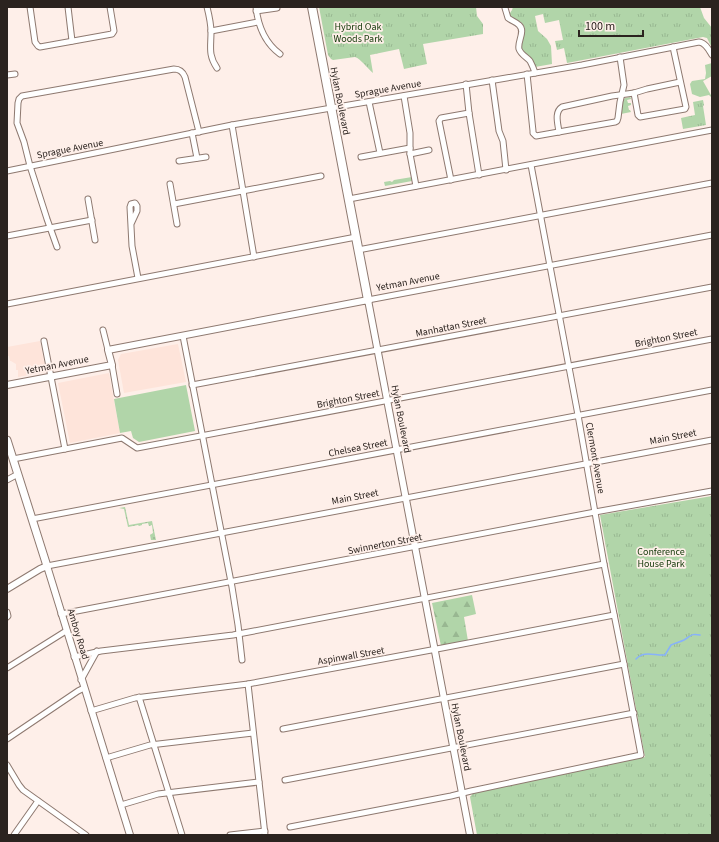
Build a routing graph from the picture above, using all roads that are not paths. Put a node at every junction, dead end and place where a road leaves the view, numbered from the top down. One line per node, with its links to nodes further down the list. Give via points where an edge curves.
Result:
1 (30, 7): 11 (street, via 35,42 38,46)
2 (68, 7): 11 (street)
3 (110, 7): 11 (street, via 113,34)
4 (207, 7): 10 (street)
5 (312, 7): 28 (main road, Hylan Boulevard)
6 (277, 8): 8 (street)
7 (505, 8): 17 (street, via 508,18 521,28 519,50)
8 (256, 9): 9 (street)
9 (258, 22): 10 (street); 13 (street, via 267,41)
10 (211, 31): 16 (street, via 211,54)
11 (72, 41)
12 (673, 47): 14 (street, Sprague Avenue, via 703,42); 15 (street, Sprague Avenue); 22 (street)
13 (280, 54)
14 (712, 56)
15 (620, 57): 17 (street, Sprague Avenue); 25 (street, via 624,84)
16 (217, 68)
17 (535, 73): 19 (street, Sprague Avenue)
18 (15, 74): 20 (street)
19 (528, 74): 21 (street, Sprague Avenue); 33 (street, via 533,133 537,136)
20 (7, 75)
21 (492, 80): 23 (street, Sprague Avenue); 44 (street)
22 (680, 82): 24 (street); 24 (street, via 685,109 639,117)
23 (466, 84): 26 (street, Sprague Avenue); 29 (street)
24 (634, 93): 25 (street)
25 (622, 95): 33 (street, via 616,122); 33 (street, via 560,108 557,115)
26 (404, 96): 27 (street, Sprague Avenue); 36 (street)
27 (369, 102): 28 (street, Sprague Avenue); 37 (street)
28 (331, 108): 30 (street, Sprague Avenue); 54 (main road, Hylan Boulevard)
29 (468, 113): 46 (street); 48 (street, via 440,119 439,122)
30 (232, 126): 32 (street, Sprague Avenue); 52 (street)
31 (712, 130): 42 (street)
32 (199, 132): 34 (street, Sprague Avenue); 43 (street, via 184,73 176,69 23,95 18,101 17,121)
33 (560, 132)
34 (192, 133): 40 (street); 43 (street, Sprague Avenue)
35 (429, 150): 36 (street)
36 (410, 151): 37 (street); 51 (street)
37 (380, 153): 39 (street)
38 (206, 157): 40 (street)
39 (361, 157)
40 (197, 158): 41 (street)
41 (179, 161)
42 (531, 165): 44 (street); 56 (street, Clermont Avenue)
43 (30, 166): 45 (street, Sprague Avenue); 60 (street)
44 (506, 170): 46 (street)
45 (7, 171)
46 (479, 175): 48 (street)
47 (321, 176): 52 (street)
48 (451, 180): 51 (street)
49 (712, 183): 56 (street)
50 (170, 184): 55 (street)
51 (416, 186): 54 (street)
52 (243, 191): 55 (street); 67 (street)
53 (88, 199): 57 (street)
54 (348, 199): 63 (main road, Hylan Boulevard)
55 (174, 204): 59 (street)
56 (540, 215): 66 (street); 68 (street, Clermont Avenue)
57 (92, 220): 60 (street); 64 (street)
58 (131, 224): 69 (street)
59 (177, 224)
60 (50, 227): 62 (street); 65 (street)
61 (712, 235): 68 (street, Yetman Avenue)
62 (7, 236)
63 (356, 237): 66 (main road, Hylan Boulevard); 67 (street)
64 (95, 240)
65 (58, 247)
66 (358, 250): 71 (main road, Hylan Boulevard)
67 (254, 257): 69 (street)
68 (550, 266): 71 (street, Yetman Avenue); 73 (street, Clermont Avenue)
69 (138, 278): 72 (street)
70 (712, 287): 73 (street, Manhattan Street)
71 (368, 300): 75 (street, Yetman Avenue); 79 (street, Hylan Boulevard)
72 (7, 304)
73 (559, 316): 79 (street, Manhattan Street); 81 (street, Clermont Avenue)
74 (103, 330): 78 (street)
75 (183, 336): 78 (street, Yetman Avenue); 84 (street)
76 (712, 339): 81 (street, Brighton Street)
77 (44, 341): 82 (street)
78 (108, 350): 80 (street)
79 (377, 350): 84 (street, Manhattan Street); 87 (street, Hylan Boulevard)
80 (112, 365): 82 (street, Yetman Avenue); 86 (street)
81 (569, 366): 87 (street, Brighton Street); 88 (street, Clermont Avenue)
82 (51, 376): 83 (street, Yetman Avenue); 92 (street)
83 (7, 385)
84 (192, 385): 89 (street)
85 (712, 390): 88 (street, Chelsea Street)
86 (117, 394)
87 (387, 401): 89 (street, Brighton Street); 93 (street, Hylan Boulevard)
88 (578, 415): 93 (street, Chelsea Street); 95 (street, Clermont Avenue)
89 (202, 435): 92 (street, Brighton Street, via 137,448 122,438); 98 (street)
90 (7, 440): 94 (main road, Amboy Road)
91 (712, 440): 95 (street, Main Street)
92 (65, 449): 94 (street, Brighton Street)
93 (396, 450): 98 (street, Chelsea Street); 100 (street, Hylan Boulevard)
94 (13, 459): 96 (main road, Amboy Road)
95 (587, 464): 100 (street, Main Street); 101 (street, Clermont Avenue)
96 (18, 474): 97 (street); 102 (main road, Amboy Road)
97 (7, 480)
98 (211, 485): 102 (street, Chelsea Street); 103 (street)
99 (712, 491): 101 (street, Swinnerton Street)
100 (405, 498): 103 (street, Main Street); 104 (street, Hylan Boulevard)
101 (595, 512): 104 (street, Swinnerton Street); 105 (street, Clermont Avenue)
102 (32, 519): 106 (main road, Amboy Road)
103 (221, 533): 106 (street, Main Street); 107 (street)
104 (415, 547): 107 (street, Swinnerton Street); 109 (street, Hylan Boulevard)
105 (604, 564): 109 (street); 112 (street, Clermont Avenue)
106 (47, 566): 108 (street, Main Street); 111 (street, Amboy Road)
107 (231, 582): 111 (street, Swinnerton Street); 115 (street)
108 (7, 589)
109 (424, 599): 115 (street); 116 (street, Hylan Boulevard)
110 (7, 612): 113 (street)
111 (61, 614): 114 (street, Amboy Road)
112 (614, 615): 116 (street, Aspinwall Street); 120 (street, Clermont Avenue)
113 (7, 617)
114 (66, 631): 118 (street, Amboy Road); 121 (street)
115 (239, 634): 117 (street); 119 (street)
116 (434, 650): 123 (street, Aspinwall Street); 126 (street, Hylan Boulevard)
117 (97, 651): 118 (street); 122 (street)
118 (74, 657): 122 (street, Amboy Road)
119 (242, 660)
120 (624, 664): 126 (street); 128 (street, Clermont Avenue)
121 (7, 668)
122 (82, 680): 124 (street, Amboy Road)
123 (248, 684): 125 (street, Aspinwall Street); 130 (street)
124 (84, 688): 127 (street, Amboy Road); 131 (street)
125 (139, 697): 127 (street, Aspinwall Street); 132 (street)
126 (444, 699): 129 (street); 133 (street, Hylan Boulevard)
127 (91, 711): 134 (street, Amboy Road)
128 (634, 713): 133 (street); 139 (street, Clermont Avenue, via 641,755)
129 (283, 729)
130 (253, 733): 132 (street); 137 (street)
131 (7, 739)
132 (154, 744): 134 (street); 138 (street)
133 (453, 748): 136 (street); 139 (street, Hylan Boulevard)
134 (106, 758): 141 (street, Amboy Road)
135 (7, 765): 140 (street, via 21,788)
136 (284, 780)
137 (259, 782): 138 (street); 143 (street)
138 (169, 792): 141 (street); 147 (street)
139 (462, 793): 142 (street); 149 (street, Hylan Boulevard)
140 (38, 801): 144 (street); 145 (street)
141 (121, 805): 146 (street, Amboy Road)
142 (290, 827)
143 (265, 833): 148 (street)
144 (14, 835)
145 (86, 835)
146 (130, 835)
147 (182, 835)
148 (230, 835)
149 (470, 835)

